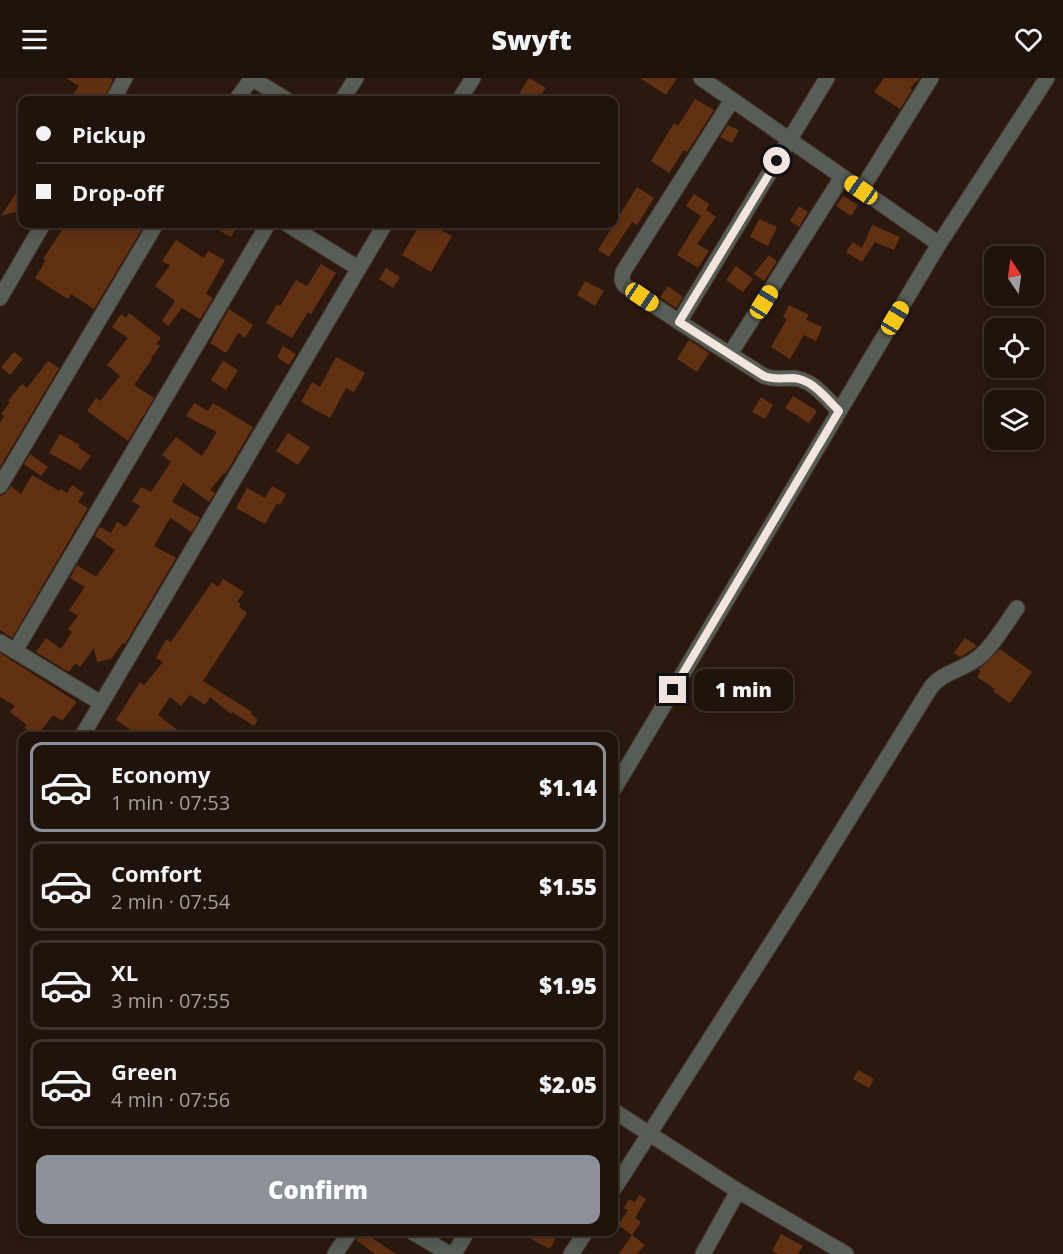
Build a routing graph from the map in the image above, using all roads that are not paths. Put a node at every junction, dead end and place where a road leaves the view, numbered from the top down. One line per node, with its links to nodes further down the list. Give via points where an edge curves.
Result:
1 (125, 78): 9 (street)
2 (251, 78): 10 (street); 11 (street)
3 (356, 78): 12 (street)
4 (473, 78): 13 (street)
5 (701, 78): 14 (street)
6 (827, 78): 15 (street)
7 (931, 78): 17 (street)
8 (1047, 78): 23 (street)
9 (115, 96)
10 (239, 96)
11 (280, 96)
12 (345, 96)
13 (462, 96)
14 (732, 100): 15 (street); 26 (street, via 623,272 624,285)
15 (789, 141): 16 (street); 26 (street)
16 (842, 177): 17 (street); 27 (street)
17 (861, 190): 23 (street)
18 (41, 228): 25 (street)
19 (154, 228): 29 (street)
20 (266, 228): 32 (street)
21 (293, 228): 24 (street)
22 (383, 228): 24 (street)
23 (939, 244): 28 (street)
24 (358, 268): 33 (street)
25 (0, 298)
26 (679, 322): 27 (street)
27 (730, 354): 28 (street, via 771,379 808,382)
28 (839, 411): 35 (street)
29 (0, 486)
30 (1017, 608): 37 (street, via 982,655 943,675 931,687)
31 (0, 642): 32 (street)
32 (15, 651): 33 (street)
33 (101, 704): 34 (street)
34 (84, 732)
35 (618, 782)
36 (618, 1113): 37 (street)
37 (650, 1133): 38 (street); 39 (street)
38 (618, 1183)
39 (738, 1191): 44 (street); 48 (street)
40 (347, 1236): 45 (street)
41 (419, 1236): 46 (street)
42 (464, 1236): 46 (street)
43 (583, 1236): 47 (street)
44 (823, 1248): 49 (street)
45 (335, 1254)
46 (452, 1254)
47 (571, 1254)
48 (703, 1254)
49 (846, 1254)

